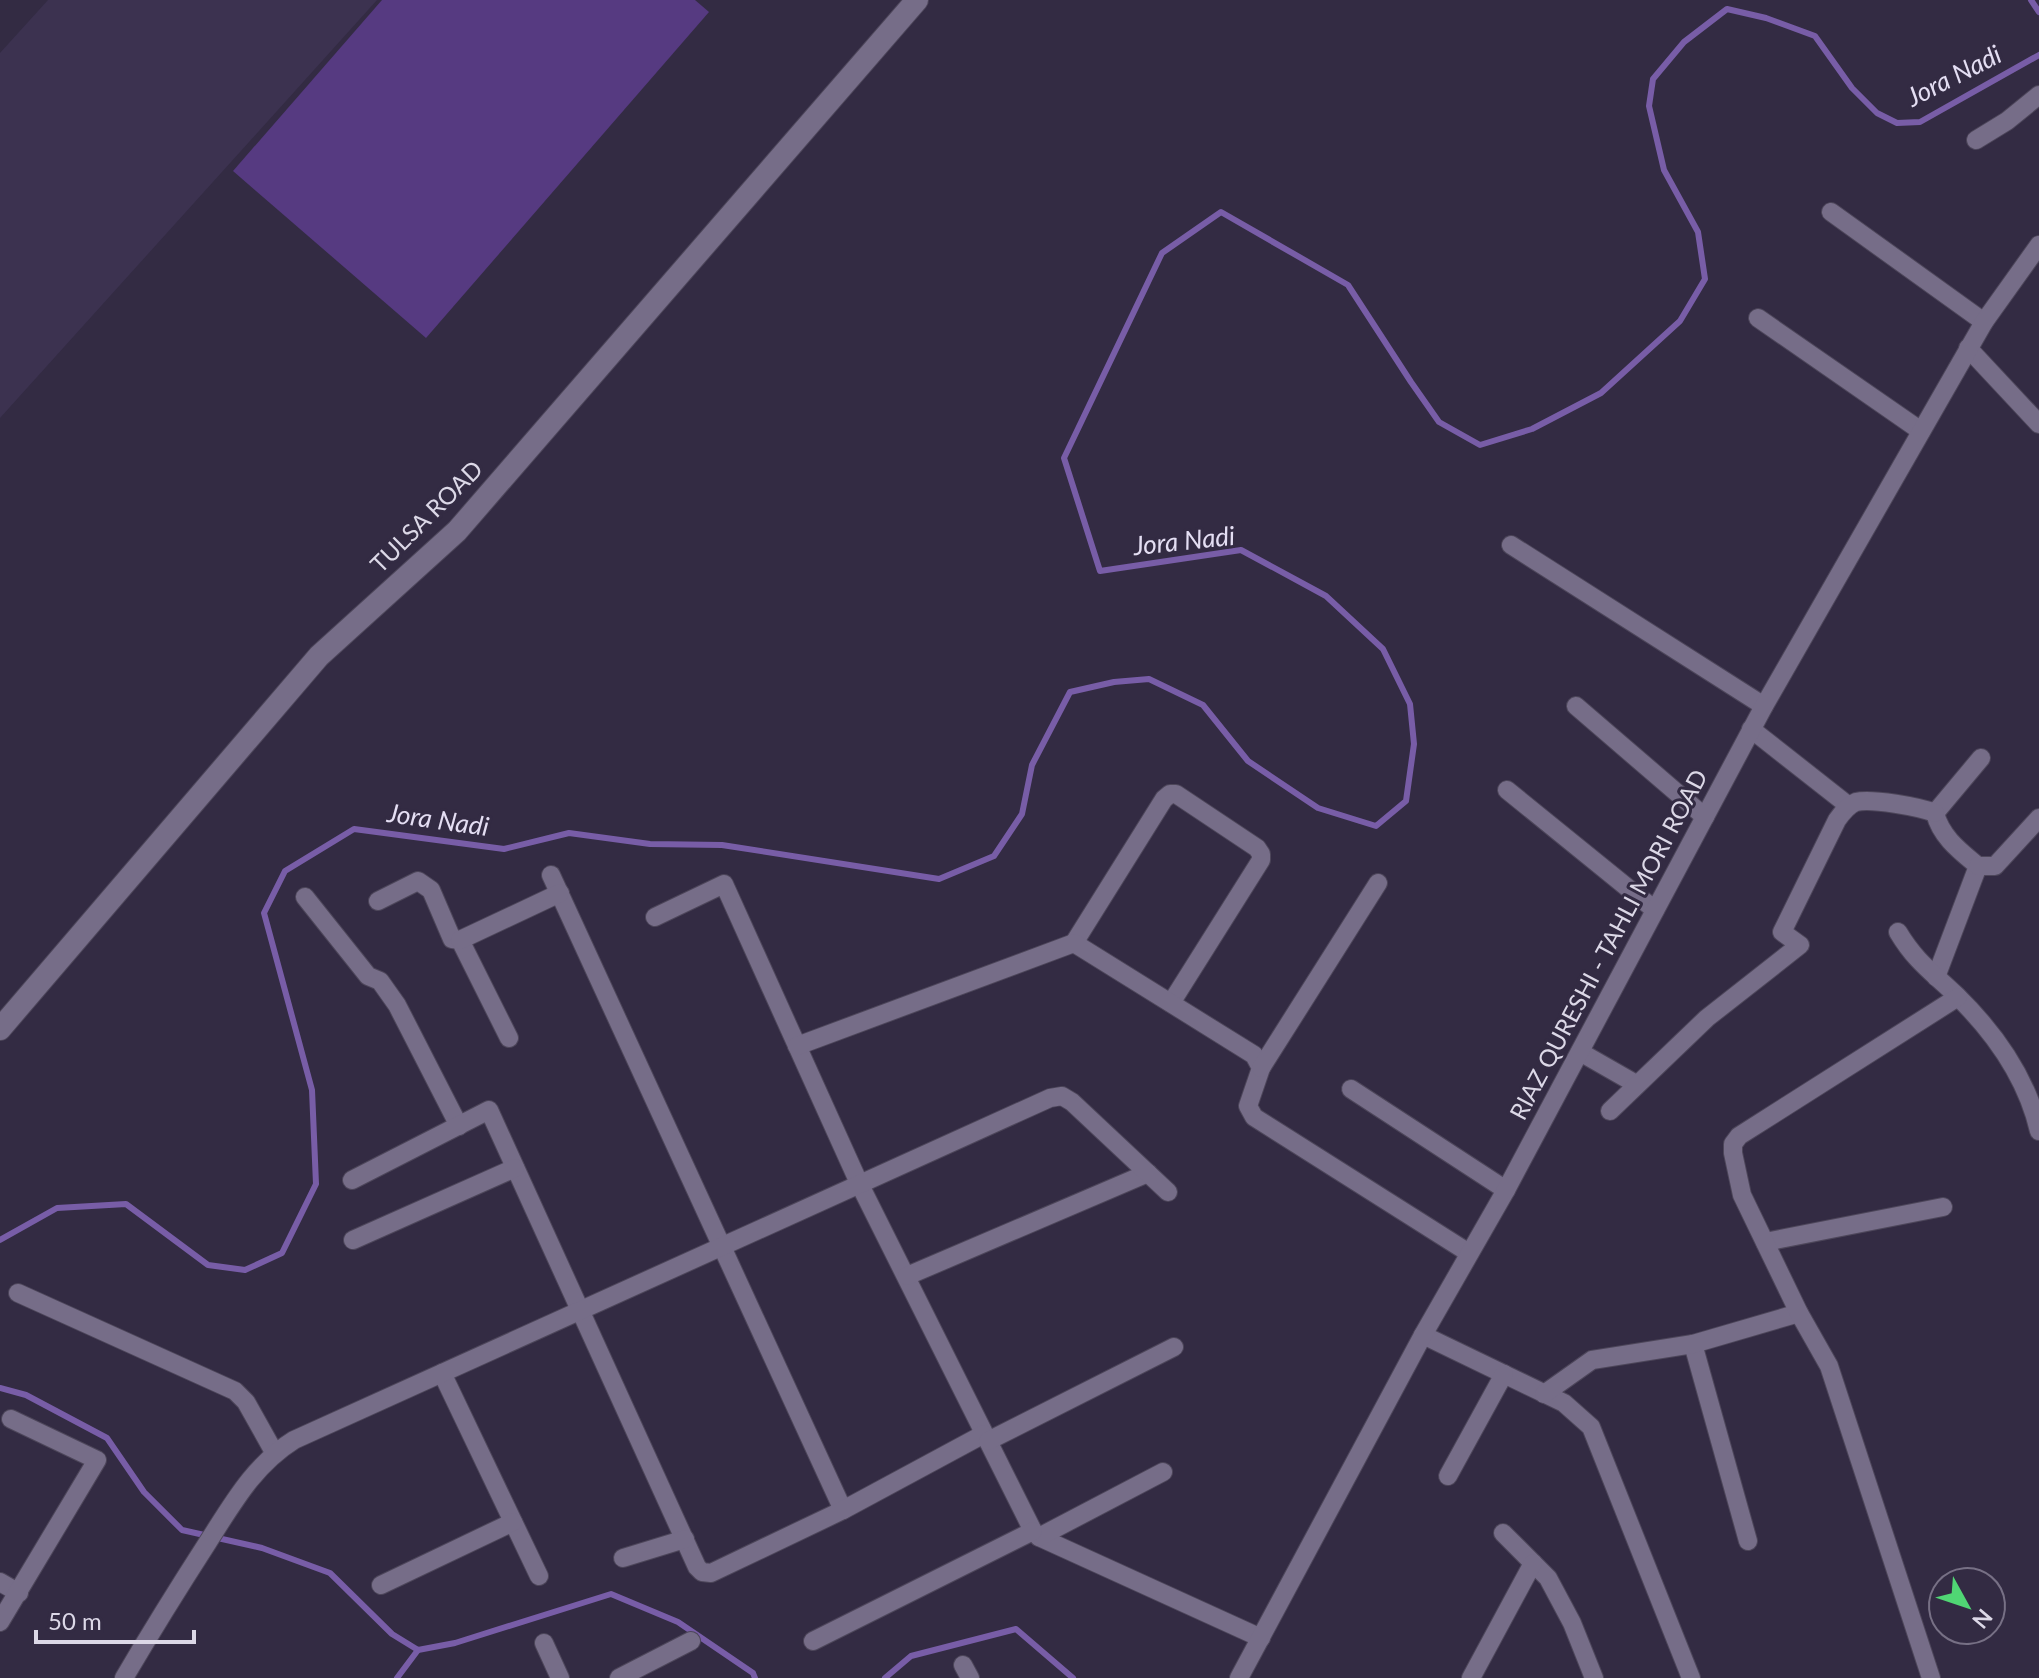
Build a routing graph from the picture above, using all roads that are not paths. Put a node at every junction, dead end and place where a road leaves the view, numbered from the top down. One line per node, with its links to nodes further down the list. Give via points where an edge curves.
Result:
1 (917, 0): 35 (street, TULSA ROAD, via 457,531 319,656)
2 (2039, 95): 3 (street)
3 (1976, 140)
4 (1831, 212): 7 (street)
5 (2039, 245): 7 (street, RIAZ QURESHI - TAHLI MORI ROAD)
6 (1758, 318): 10 (street)
7 (1984, 322): 8 (street, RIAZ QURESHI - TAHLI MORI ROAD)
8 (1968, 348): 9 (street); 10 (street, RIAZ QURESHI - TAHLI MORI ROAD)
9 (2039, 424)
10 (1921, 431): 13 (street, RIAZ QURESHI - TAHLI MORI ROAD)
11 (1511, 545): 13 (street)
12 (1576, 706): 19 (street)
13 (1764, 706): 14 (street, RIAZ QURESHI - TAHLI MORI ROAD)
14 (1751, 729): 17 (street); 19 (street, RIAZ QURESHI - TAHLI MORI ROAD)
15 (1981, 758): 18 (street)
16 (1507, 790): 27 (street)
17 (1849, 806): 18 (street, via 1859,801); 40 (street, via 1837,820 1782,932 1800,945 1707,1018)
18 (1935, 813): 21 (street, via 1938,827)
19 (1705, 817): 27 (street, RIAZ QURESHI - TAHLI MORI ROAD)
20 (2039, 818): 21 (street, via 1995,866)
21 (1978, 866): 32 (street)
22 (551, 875): 24 (street)
23 (1378, 883): 39 (street)
24 (560, 893): 30 (street); 55 (street)
25 (305, 897): 44 (street, via 397,1005)
26 (378, 901): 30 (street, via 418,881 425,884 452,939)
27 (1655, 910): 38 (street, RIAZ QURESHI - TAHLI MORI ROAD)
28 (655, 917): 37 (street, via 724,884)
29 (1898, 932): 32 (street, via 1913,957)
30 (460, 940): 36 (street)
31 (1074, 943): 34 (street); 34 (street, via 1164,799 1176,794 1257,848 1261,860); 37 (street)
32 (1936, 977): 33 (street)
33 (1958, 997): 42 (street, via 2003,1048); 54 (street, via 1739,1136 1733,1153 1742,1195)
34 (1171, 1003): 39 (street, via 1254,1055)
35 (0, 1029)
36 (509, 1038)
37 (797, 1046): 49 (street)
38 (1580, 1052): 40 (street); 50 (street, RIAZ QURESHI - TAHLI MORI ROAD)
39 (1261, 1068): 56 (street, via 1248,1106 1254,1117)
40 (1636, 1084): 43 (street)
41 (1351, 1089): 50 (street)
42 (2035, 1099): 45 (street)
43 (1610, 1111)
44 (459, 1126): 46 (street, via 489,1110); 48 (street)
45 (2039, 1131)
46 (515, 1168): 53 (street); 59 (street)
47 (1148, 1173): 49 (street, via 1062,1096); 51 (street); 57 (street)
48 (352, 1180)
49 (859, 1183): 55 (street); 57 (street)
50 (1506, 1190): 56 (street, RIAZ QURESHI - TAHLI MORI ROAD)
51 (1168, 1192)
52 (1943, 1207): 54 (street)
53 (353, 1240)
54 (1765, 1242): 60 (street)
55 (720, 1246): 59 (street); 72 (street)
56 (1469, 1253): 61 (street, RIAZ QURESHI - TAHLI MORI ROAD)
57 (907, 1276): 68 (street)
58 (18, 1293): 69 (street, via 235,1391)
59 (581, 1310): 64 (street); 76 (street)
60 (1799, 1313): 62 (street); 96 (street, via 1829,1366)
61 (1423, 1335): 65 (street); 85 (street, RIAZ QURESHI - TAHLI MORI ROAD)
62 (1693, 1344): 66 (street, via 1592,1360); 77 (street)
63 (1174, 1347): 68 (street)
64 (442, 1373): 69 (street); 73 (street)
65 (1504, 1374): 66 (street); 71 (street)
66 (1544, 1394): 95 (street, via 1564,1403 1591,1427)
67 (11, 1419): 83 (street, via 97,1460)
68 (986, 1438): 72 (street); 75 (street)
69 (274, 1452): 89 (street, via 248,1480)
70 (1163, 1472): 75 (street)
71 (1448, 1476)
72 (843, 1510): 76 (street, via 711,1573 697,1567)
73 (513, 1522): 80 (street); 82 (street)
74 (1503, 1533): 79 (street)
75 (1036, 1534): 85 (street); 87 (street)
76 (685, 1539): 78 (street)
77 (1748, 1541)
78 (623, 1558)
79 (1533, 1563): 93 (street); 94 (street, via 1548,1578 1572,1623)
80 (539, 1576)
81 (0, 1582): 83 (street)
82 (381, 1585)
83 (19, 1593): 84 (street)
84 (0, 1622)
85 (1261, 1638): 92 (street, RIAZ QURESHI - TAHLI MORI ROAD)
86 (691, 1641): 91 (street)
87 (813, 1641)
88 (544, 1643): 90 (street)
89 (124, 1678)
90 (560, 1678)
91 (619, 1678)
92 (1239, 1678)
93 (1471, 1678)
94 (1594, 1678)
95 (1691, 1678)
96 (1931, 1678)

